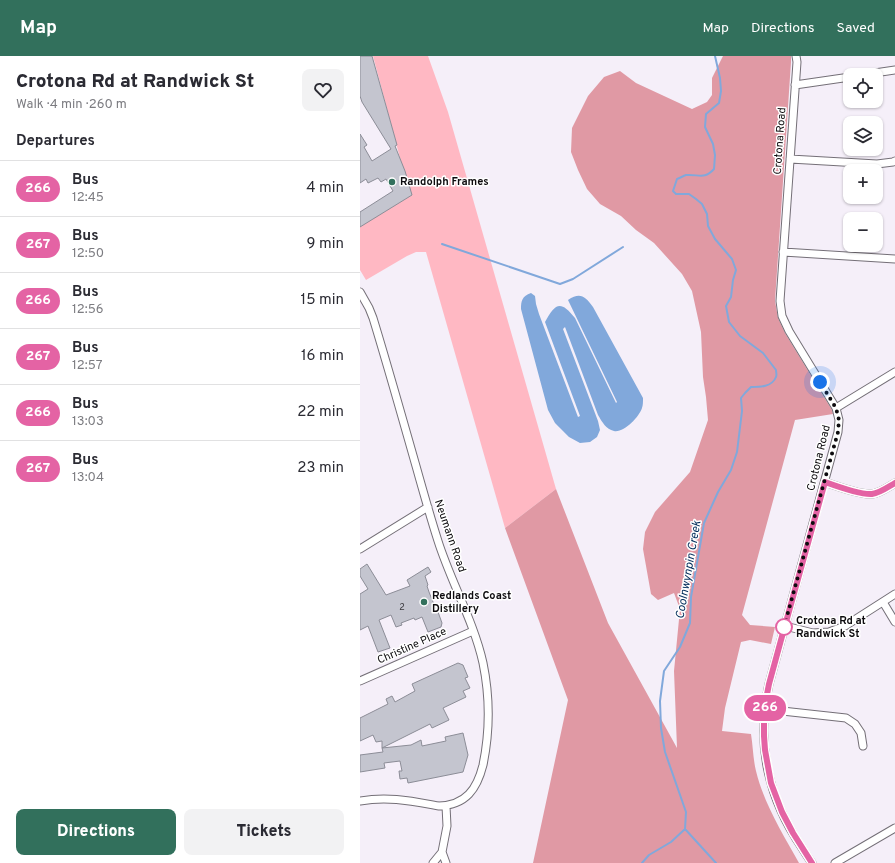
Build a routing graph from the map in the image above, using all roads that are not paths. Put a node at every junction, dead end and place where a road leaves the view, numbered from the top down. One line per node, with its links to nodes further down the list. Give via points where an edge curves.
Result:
1 (796, 56): 5 (street, Crotona Road)
2 (895, 70): 3 (street)
3 (883, 72)
4 (843, 78): 5 (street)
5 (795, 85): 6 (street, Crotona Road)
6 (790, 159): 7 (street, via 877,164); 8 (street, Crotona Road)
7 (895, 161)
8 (783, 252): 9 (street); 12 (street, Crotona Road, via 780,301 782,316)
9 (895, 259)
10 (360, 292): 15 (street, Neumann Road, via 373,318)
11 (895, 372): 12 (street)
12 (836, 408): 13 (street, Crotona Road, via 838,432)
13 (825, 482): 14 (street, via 873,494); 20 (street, Crotona Road)
14 (895, 483)
15 (428, 507): 16 (street); 21 (street, Neumann Road, via 438,542)
16 (360, 549)
17 (895, 594): 18 (street)
18 (883, 602): 19 (street); 20 (street, via 845,626 829,632 813,633)
19 (895, 622)
20 (785, 626): 23 (street, Crotona Road)
21 (473, 631): 22 (street, Christine Place); 26 (street, Neumann Road, via 483,662 487,687 489,716 486,750 481,773 472,791 459,802)
22 (360, 681)
23 (764, 710): 24 (street, via 846,718 855,724 861,733); 31 (street, Crotona Road, via 765,750 771,783 782,812)
24 (863, 746)
25 (360, 801): 26 (street, Neumann Road, via 388,798)
26 (446, 806): 28 (street, via 447,826)
27 (894, 831): 32 (street)
28 (442, 852): 29 (street); 30 (street)
29 (432, 863)
30 (446, 863)
31 (812, 863)
32 (835, 863)

